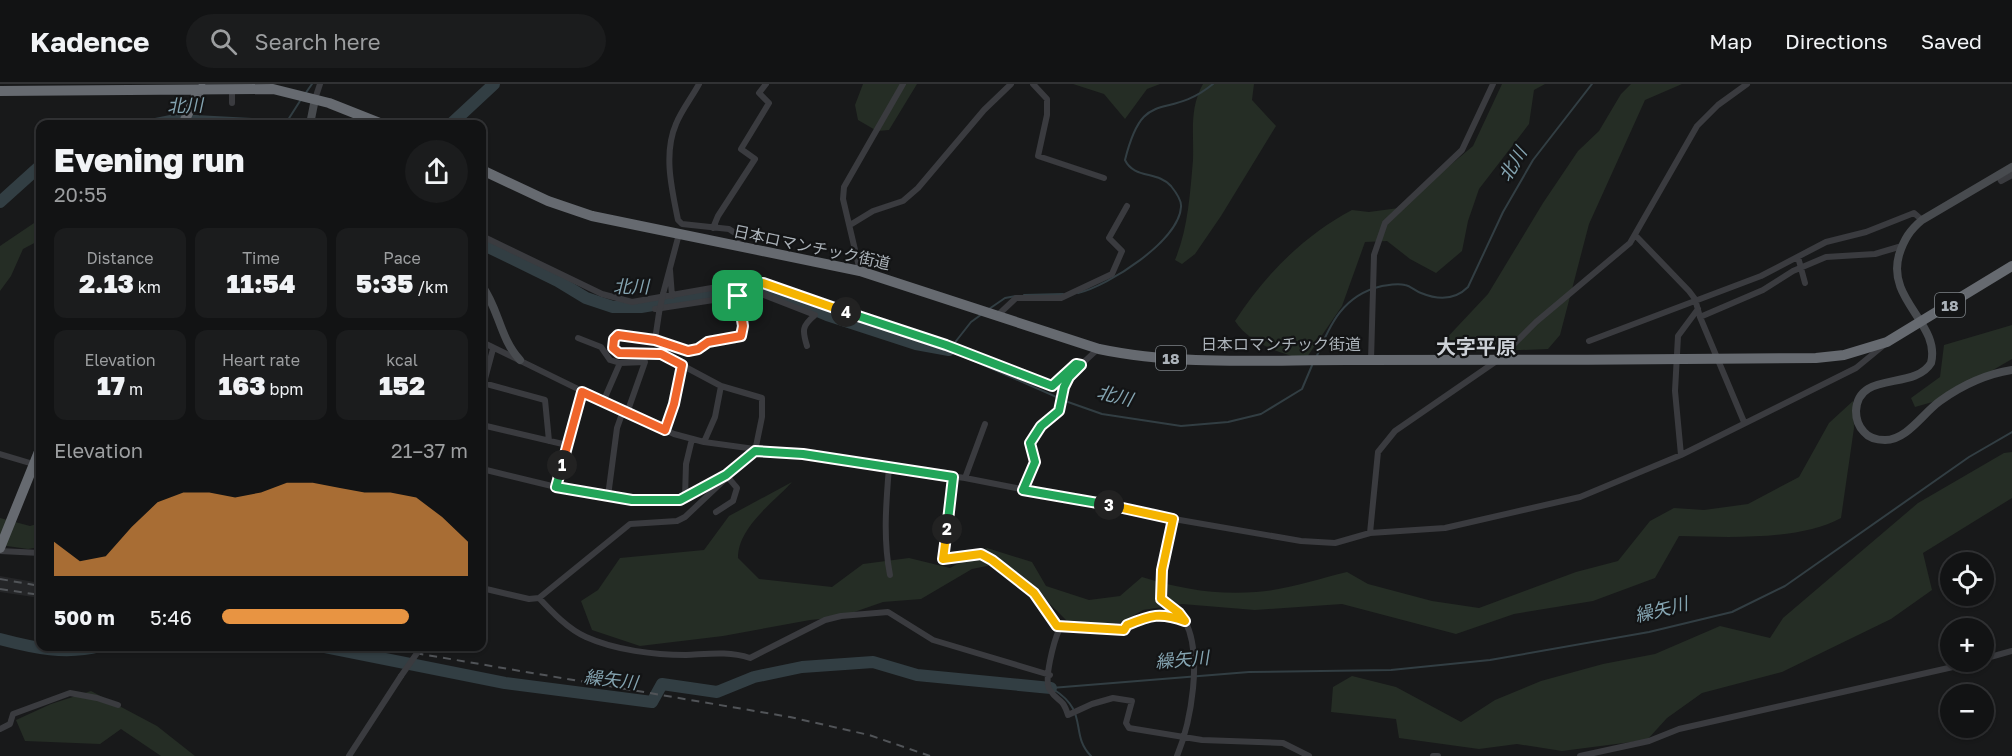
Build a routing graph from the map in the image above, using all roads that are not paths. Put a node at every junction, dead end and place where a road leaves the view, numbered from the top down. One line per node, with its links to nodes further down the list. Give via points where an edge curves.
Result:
1 (320, 84): 13 (street)
2 (699, 84): 28 (street, via 676,123 670,144 673,195 682,224)
3 (766, 84): 28 (street, via 759,93 769,103 741,149 755,159)
4 (903, 84): 27 (street, via 844,188)
5 (1011, 84): 27 (street, via 918,188 903,201 873,211)
6 (1033, 84): 23 (street, via 1047,99 1038,156)
7 (1493, 84): 64 (street, via 1462,150 1385,223 1378,237)
8 (1748, 84): 30 (street, via 1697,126)
9 (54, 86): 10 (highway); 12 (highway)
10 (203, 86): 11 (highway); 15 (highway)
11 (232, 87): 13 (highway, via 273,88); 14 (street)
12 (0, 90)
13 (315, 99): 18 (street); 19 (highway)
14 (232, 103)
15 (194, 109): 16 (highway); 17 (highway)
16 (186, 120)
17 (191, 120)
18 (310, 120)
19 (371, 120)
20 (2012, 167): 24 (street)
21 (486, 172): 29 (highway, 日本ロマンチック街道 / 18, via 571,210)
22 (2012, 175): 24 (street, via 2001,181)
23 (1104, 177)
24 (1999, 177): 26 (street)
25 (1127, 206): 51 (street, via 1109,238 1122,251 1112,274 1061,298 1016,298)
26 (1922, 220): 32 (street, via 1914,213); 34 (street, via 1910,230)
27 (850, 225): 40 (street)
28 (713, 228): 33 (street, via 729,229 738,235)
29 (679, 234): 33 (highway, 日本ロマンチック街道 / 18); 39 (street)
30 (1636, 236): 48 (street); 65 (street)
31 (486, 238): 46 (street, via 611,297 632,303)
32 (1827, 242): 35 (street); 36 (street)
33 (737, 246): 40 (highway, 日本ロマンチック街道 / 18)
34 (1902, 246): 35 (street, via 1875,254); 53 (street, via 1897,277)
35 (1830, 256): 38 (street)
36 (1798, 257): 38 (street); 41 (street)
37 (2012, 266): 53 (highway, 日本ロマンチック街道 / 18)
38 (1801, 268): 42 (street); 44 (street)
39 (669, 269): 46 (street); 50 (street, bridge)
40 (860, 270): 51 (highway, 日本ロマンチック街道 / 18)
41 (1761, 276): 44 (street); 48 (street)
42 (1806, 283)
43 (735, 284): 46 (street); 47 (street); 69 (street, via 763,283 946,345 1052,386 1076,364)
44 (1765, 288): 52 (street)
45 (486, 293): 63 (street, via 510,349)
46 (672, 296)
47 (738, 296): 50 (street); 55 (street, via 741,336 708,342 688,351); 59 (street, via 759,293 814,315 802,331)
48 (1695, 299): 49 (street); 56 (street)
49 (1698, 309): 52 (street); 66 (street, via 1678,336)
50 (657, 311): 55 (street)
51 (999, 314): 61 (highway, 日本ロマンチック街道 / 18)
52 (1700, 317): 62 (street)
53 (1921, 324): 57 (highway, 日本ロマンチック街道 / 18); 70 (street, via 1932,348 1931,363 1917,377 1878,383 1862,395 1857,418 1869,436 1895,439 1957,390)
54 (578, 338): 67 (street, via 601,347 610,360)
55 (655, 340): 68 (street, via 618,335 613,348 619,353 661,354)
56 (1589, 341)
57 (1887, 342): 62 (highway, 日本ロマンチック街道 / 18, via 1816,358); 77 (street, via 1856,368)
58 (486, 344): 60 (street)
59 (807, 346)
60 (494, 349): 63 (street); 71 (street)
61 (1099, 349): 64 (highway, 日本ロマンチック街道 / 18, via 1132,356 1179,358); 69 (street)
62 (1718, 359): 66 (highway, 日本ロマンチック街道 / 18); 77 (street)
63 (520, 360): 74 (street)
64 (1371, 360): 65 (highway, 日本ロマンチック街道 / 18)
65 (1498, 360): 66 (highway, 日本ロマンチック街道 / 18); 101 (street, via 1386,440 1378,452)
66 (1678, 360): 87 (street, via 1677,429)
67 (620, 363): 75 (street); 76 (street, via 645,362)
68 (682, 365): 72 (street); 80 (street)
69 (1081, 365): 96 (street, via 1064,387 1059,411 1041,426 1030,443 1035,462)
70 (2012, 370)
71 (486, 374)
72 (721, 386): 83 (street, via 715,417); 85 (street, via 762,398)
73 (486, 388): 82 (street, via 545,400)
74 (582, 392): 75 (street); 84 (street)
75 (603, 402): 76 (street)
76 (625, 412): 80 (street); 97 (street, via 617,428)
77 (1744, 422): 87 (street)
78 (985, 424): 94 (street)
79 (486, 426): 82 (street)
80 (665, 430): 81 (street)
81 (692, 438): 83 (street); 98 (street)
82 (549, 441): 84 (street)
83 (704, 442): 85 (street)
84 (567, 446): 95 (street)
85 (755, 451): 90 (street); 92 (street)
86 (0, 454): 88 (street)
87 (1681, 455): 101 (street, via 1580,497 1445,528)
88 (36, 465)
89 (36, 467): 102 (highway)
90 (889, 467): 93 (street); 104 (street, via 885,552)
91 (486, 470): 95 (street)
92 (726, 475): 98 (street); 99 (street, via 737,489 733,501); 106 (street, via 685,517 630,524)
93 (953, 477): 94 (street); 108 (street, via 943,559 981,554 992,560 1034,593)
94 (965, 478): 96 (street)
95 (556, 487): 97 (street)
96 (1023, 490): 100 (street)
97 (608, 496): 98 (street, via 632,500)
98 (685, 497)
99 (716, 512)
100 (1173, 519): 101 (street, via 1301,541 1335,543); 107 (street, via 1162,570 1161,599)
101 (1370, 533)
102 (0, 549): 103 (street)
103 (36, 553)
104 (890, 576)
105 (486, 589): 106 (street)
106 (539, 598): 113 (street, via 578,632 613,645 658,653 730,652 750,658 825,620 888,612 933,640)
107 (1185, 621): 108 (street, via 1164,614 1146,617 1124,630); 116 (street, via 1194,646)
108 (1057, 626): 113 (street)
109 (418, 651): 117 (street, bridge)
110 (2012, 651): 111 (street)
111 (1994, 656)
112 (1940, 670): 122 (street, via 1679,729 1649,741)
113 (1050, 675): 116 (street, via 1050,691 1064,701 1068,716 1113,698 1132,701 1126,723 1129,728)
114 (118, 705): 115 (street, via 70,693 13,714 10,724)
115 (0, 729)
116 (1185, 735): 118 (street); 119 (street, via 1202,740 1283,743)
117 (349, 756)
118 (1177, 756)
119 (1309, 756)
120 (1432, 756): 121 (street)
121 (1438, 756)
122 (1580, 756)

